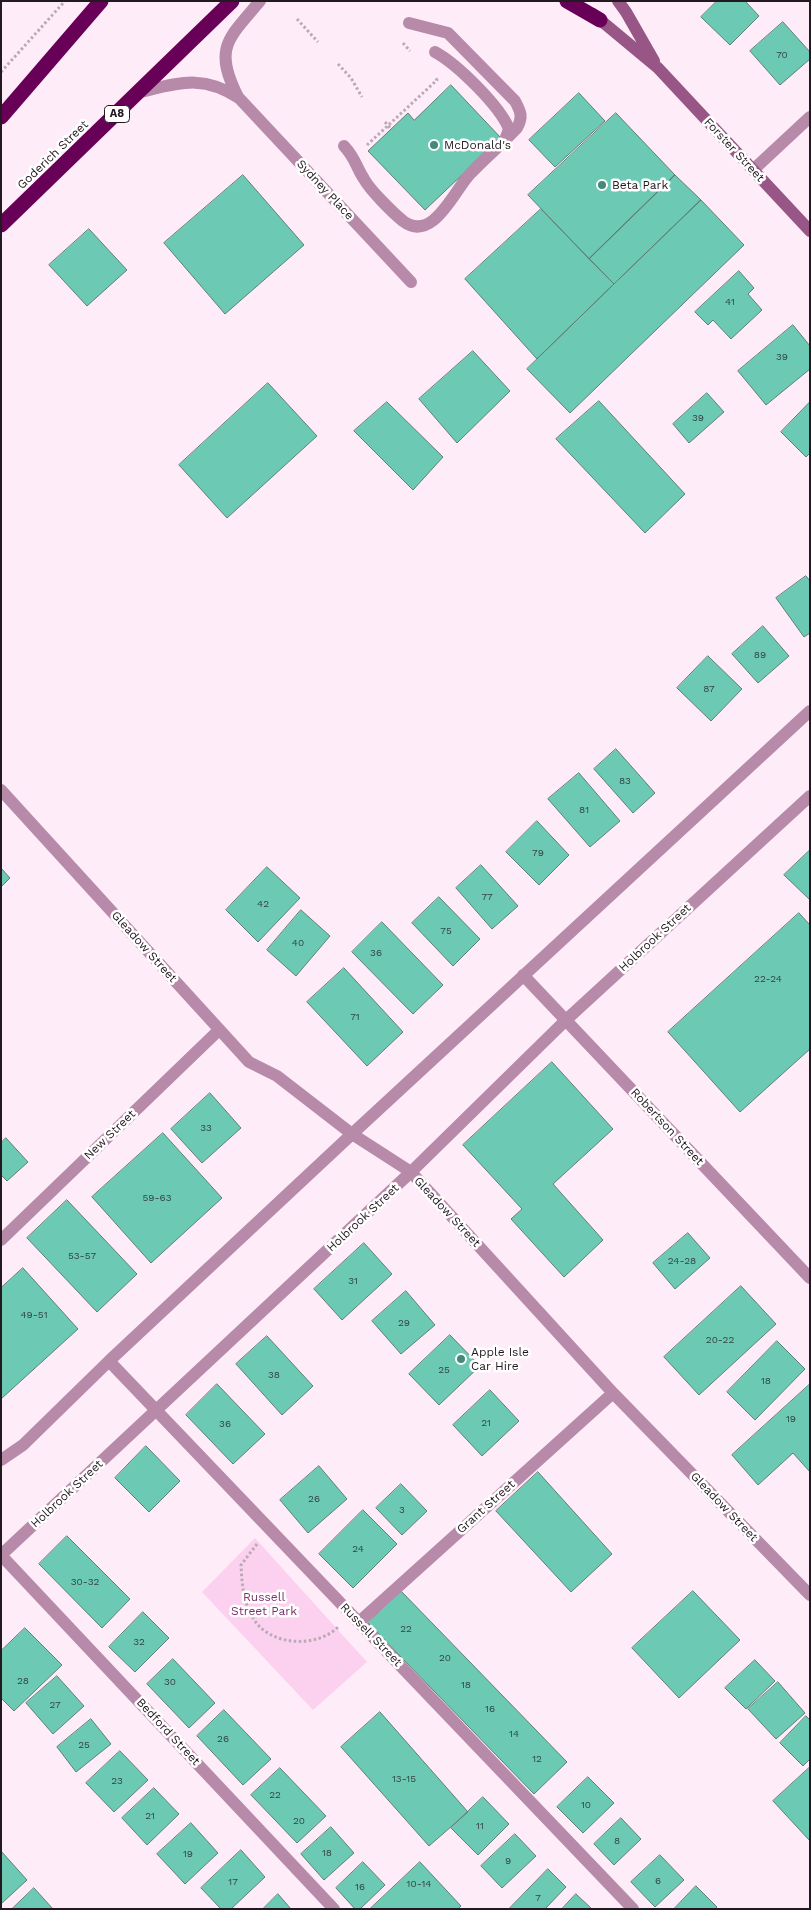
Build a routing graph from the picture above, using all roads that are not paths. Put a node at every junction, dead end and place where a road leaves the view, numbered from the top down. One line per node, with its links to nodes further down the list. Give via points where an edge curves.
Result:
1 (101, 1): 13 (highway)
2 (232, 1): 11 (highway, Goderich Street / A8)
3 (260, 1): 12 (street, Sydney Place, via 232,34 225,49 224,62 229,80)
4 (567, 1): 7 (highway)
5 (579, 1): 7 (street, Forster Street)
6 (618, 1): 10 (street, Forster Street)
7 (600, 20): 10 (street, Forster Street)
8 (409, 23): 15 (street, via 448,33 515,101 521,112 521,121)
9 (435, 52): 15 (street, via 454,65 504,117 509,129)
10 (658, 68): 17 (street, Forster Street)
11 (140, 92): 12 (street, Sydney Place, via 195,81 212,84); 18 (highway, Goderich Street / A8)
12 (239, 98): 20 (street, Sydney Place)
13 (1, 117)
14 (810, 117): 17 (street)
15 (505, 140): 16 (street, via 468,176 451,203 437,217 424,225 414,226 404,221 364,179 356,159)
16 (344, 146)
17 (753, 170): 19 (street, Forster Street)
18 (1, 225)
19 (810, 231)
20 (411, 282)
21 (810, 711): 24 (street)
22 (1, 790): 26 (street, Gleadow Street)
23 (810, 796): 25 (street, Holbrook Street)
24 (523, 975): 25 (street, Robertson Street); 27 (street)
25 (566, 1020): 28 (street, Holbrook Street); 30 (street, Robertson Street)
26 (219, 1030): 27 (street, Gleadow Street, via 249,1062 277,1076); 29 (street, New Street)
27 (352, 1134): 28 (street, Gleadow Street); 31 (street)
28 (411, 1172): 32 (street, Gleadow Street); 33 (street, Holbrook Street)
29 (1, 1240)
30 (810, 1278)
31 (109, 1361): 33 (street, Russell Street); 34 (street, via 23,1446)
32 (613, 1393): 36 (street, Gleadow Street); 37 (street, Grant Street)
33 (157, 1411): 35 (street, Holbrook Street); 37 (street, Russell Street)
34 (1, 1460)
35 (1, 1555): 38 (street, Bedford Street)
36 (810, 1595)
37 (354, 1618): 39 (street, Russell Street)
38 (334, 1909)
39 (633, 1909)

